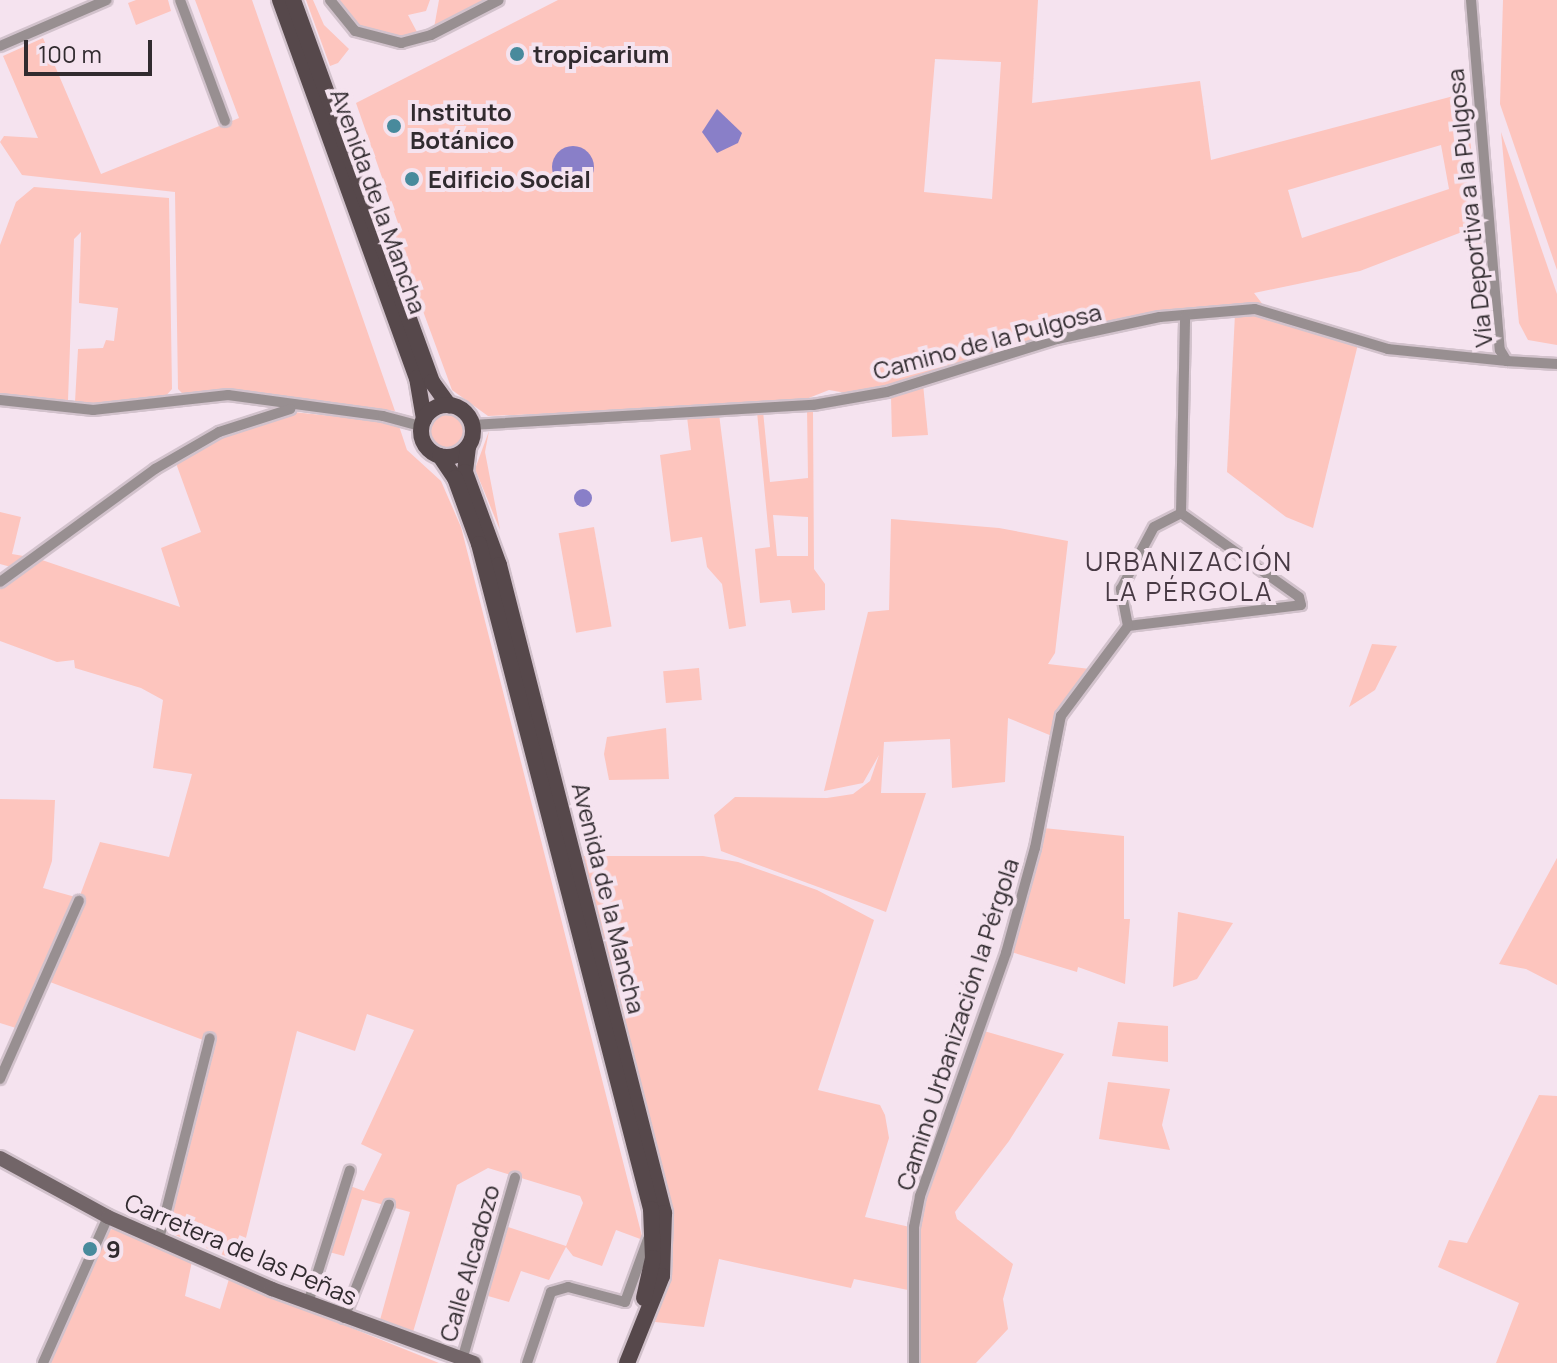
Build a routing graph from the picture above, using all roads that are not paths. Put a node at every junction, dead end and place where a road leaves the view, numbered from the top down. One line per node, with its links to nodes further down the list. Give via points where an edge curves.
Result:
1 (107, 0): 8 (street)
2 (180, 0): 9 (street)
3 (280, 0): 16 (main road, Avenida de la Mancha, via 420,387)
4 (293, 0): 14 (main road, Avenida de la Mancha, via 428,371)
5 (330, 0): 6 (street, via 355,31 401,43 431,35)
6 (499, 0)
7 (1471, 0): 11 (street, Vía Deportiva a la Pulgosa, via 1500,350)
8 (0, 46)
9 (225, 121)
10 (1185, 316): 11 (street, Camino de la Pulgosa, via 1255,309 1388,349); 17 (street, Camino de la Pulgosa, via 1057,339 887,392 813,405); 20 (street)
11 (1507, 361): 12 (street, Vía Deportiva a la Pulgosa)
12 (1557, 364)
13 (0, 400): 15 (street, via 93,410 228,395)
14 (449, 405): 16 (main road, via 434,408); 17 (main road, via 463,410)
15 (300, 407): 16 (street); 21 (street, via 219,432 174,457)
16 (422, 423): 19 (main road, via 423,442)
17 (472, 425): 18 (main road)
18 (468, 447): 19 (main road, via 454,456); 36 (main road, Avenida de la Mancha, via 467,478 499,565 664,1213 662,1276)
19 (440, 456): 36 (main road, Avenida de la Mancha, via 455,478 479,544 651,1209 654,1240 648,1283)
20 (1181, 513): 22 (street, via 1154,527 1121,589); 22 (street, via 1299,597 1301,605)
21 (0, 582)
22 (1128, 626): 39 (street, Camino Urbanización la Pérgola, via 1061,716 1035,848 1006,953 920,1196 914,1227)
23 (79, 901): 25 (street)
24 (210, 1038): 31 (street)
25 (0, 1079)
26 (0, 1158): 30 (main road, Carretera de las Peñas)
27 (350, 1170): 33 (street)
28 (515, 1178): 35 (street, Calle Alcadozo)
29 (389, 1205): 34 (street)
30 (108, 1217): 31 (main road, Carretera de las Peñas); 37 (street)
31 (159, 1239): 33 (main road, Carretera de las Peñas)
32 (648, 1239): 38 (street, via 625,1302 568,1287 551,1292)
33 (308, 1303): 34 (main road, Carretera de las Peñas)
34 (344, 1318): 35 (main road, Carretera de las Peñas)
35 (468, 1361)
36 (622, 1362)
37 (43, 1363)
38 (527, 1363)
39 (914, 1363)

